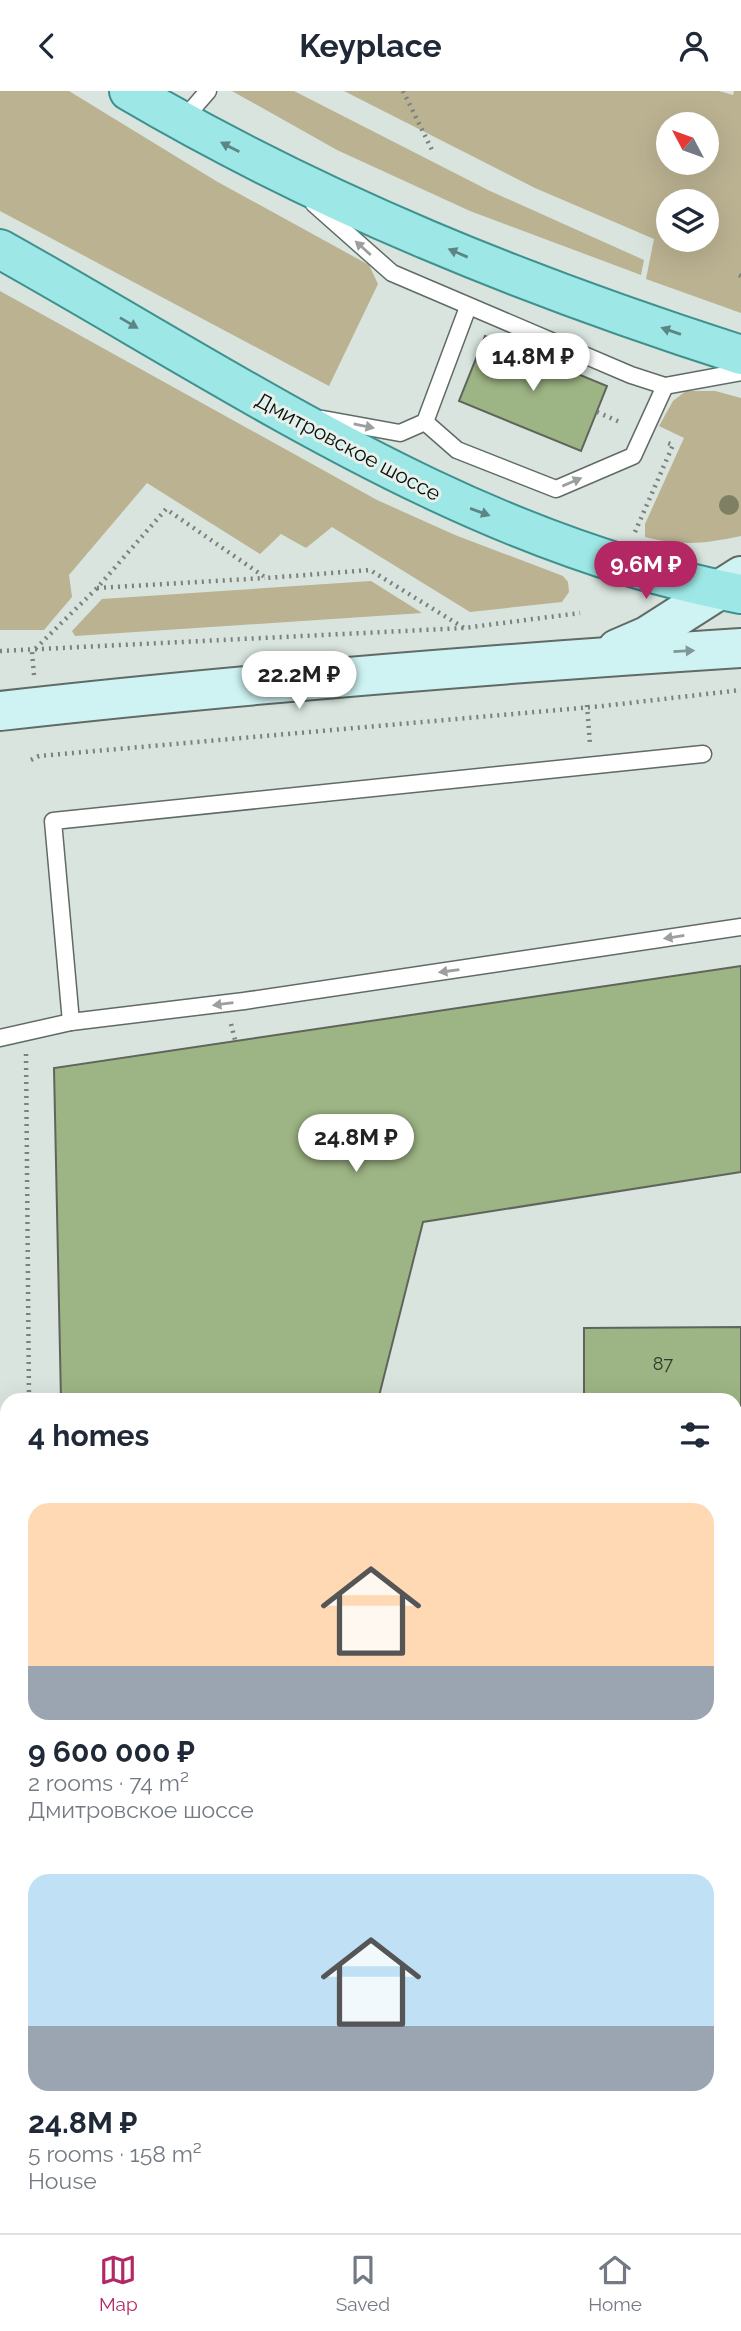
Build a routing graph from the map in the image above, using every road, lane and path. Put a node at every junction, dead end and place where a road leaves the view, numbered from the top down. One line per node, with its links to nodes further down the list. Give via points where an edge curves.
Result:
1 (129, 91): 4 (main road)
2 (208, 91): 4 (lane)
3 (403, 91): 5 (path)
4 (181, 122): 6 (main road, one-way to 4)
5 (432, 150)
6 (277, 171): 10 (lane, one-way to 6, via 392,274); 11 (main road, one-way to 6, via 506,274)
7 (0, 249): 9 (main road, Дмитровское шоссе)
8 (0, 267): 9 (main road)
9 (70, 288): 13 (main road, Дмитровское шоссе, one-way to 13)
10 (468, 307): 12 (lane); 15 (lane)
11 (740, 355): 12 (lane)
12 (665, 386): 15 (lane, one-way to 12, via 457,450 556,489 634,456)
13 (273, 409): 15 (lane, one-way to 15, via 400,433); 20 (main road, Дмитровское шоссе, one-way to 20, via 453,502 612,561)
14 (597, 412): 16 (path)
15 (425, 422)
16 (634, 429)
17 (673, 445): 18 (path)
18 (633, 536)
19 (266, 578): 21 (path); 21 (path, via 166,509); 23 (path, via 370,570)
20 (734, 587): 27 (main road, via 647,636)
21 (97, 588): 26 (path)
22 (580, 613): 23 (path)
23 (464, 628): 26 (path)
24 (741, 648): 27 (main road, one-way to 24)
25 (0, 651): 26 (path)
26 (32, 652)
27 (591, 656): 30 (main road)
28 (741, 690): 29 (path)
29 (587, 705): 32 (path, via 39,755); 33 (path)
30 (0, 711)
31 (703, 754): 33 (lane)
32 (31, 760)
33 (592, 766): 35 (lane, via 53,821)
34 (741, 927): 35 (lane, one-way to 35)
35 (71, 1022): 36 (lane)
36 (26, 1032): 37 (lane); 38 (path)
37 (0, 1038)
38 (29, 1393)

